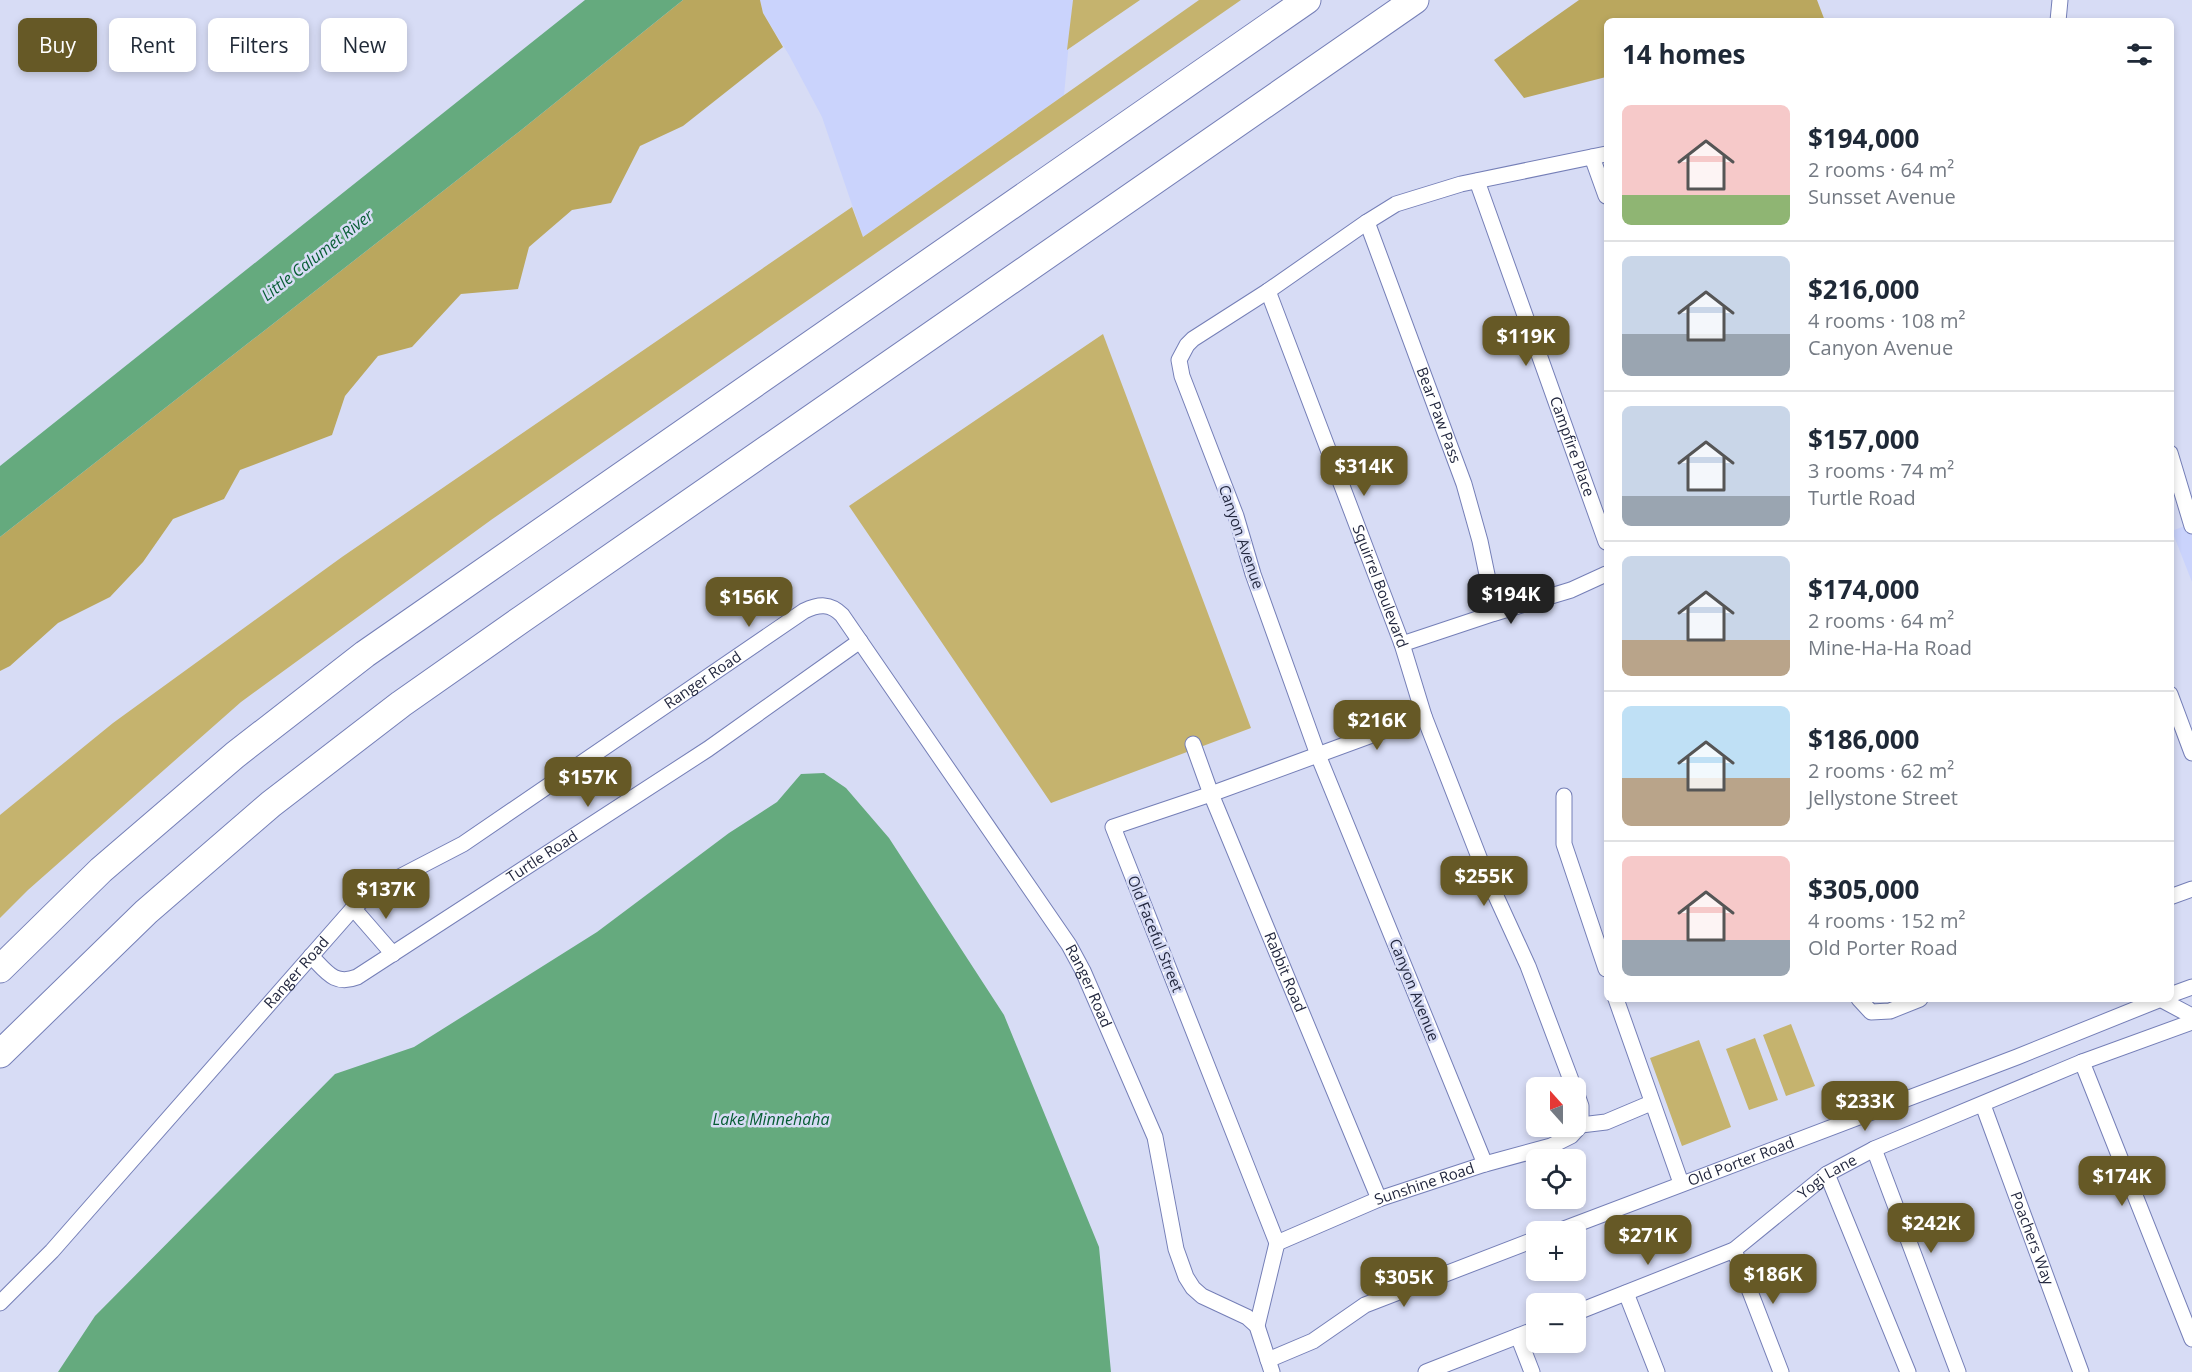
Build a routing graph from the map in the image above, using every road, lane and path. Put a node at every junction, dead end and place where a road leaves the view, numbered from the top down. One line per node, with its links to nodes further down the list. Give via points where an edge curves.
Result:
1 (1307, 0): 30 (highway, via 365,654 235,755 101,870)
2 (1414, 0): 40 (highway, via 401,705 272,804 146,912)
3 (2060, 0): 4 (street)
4 (2058, 18)
5 (1599, 156): 6 (street, Canyon Avenue); 7 (street)
6 (1477, 181): 8 (street, Canyon Avenue, via 1396,204); 12 (street, Campfire Place)
7 (1604, 185)
8 (1366, 222): 9 (street, Canyon Avenue); 14 (street, Bear Paw Pass, via 1464,484)
9 (1268, 291): 16 (street, Squirrel Boulevard); 21 (street, Canyon Avenue, via 1193,339 1181,353 1179,367 1236,516)
10 (2174, 466): 11 (street)
11 (2192, 526)
12 (1604, 536)
13 (1604, 575): 14 (street, via 1571,590)
14 (1496, 613): 16 (street)
15 (860, 641): 26 (street, Ranger Road, via 836,609 821,605 804,611 463,844 386,884); 27 (street, Turtle Road, via 708,749); 59 (street, Ranger Road, via 1053,919 1083,971 1155,1137 1176,1249 1186,1277 1202,1296 1247,1317)
16 (1402, 644): 18 (street, Squirrel Boulevard)
17 (2174, 705): 20 (street)
18 (1424, 716): 21 (street, Old Faceful Street); 42 (street)
19 (1193, 744): 22 (street, Rabbit Road)
20 (2192, 753)
21 (1318, 755): 22 (street, Old Faceful Street); 48 (street, Canyon Avenue)
22 (1211, 794): 51 (street, Rabbit Road); 53 (street, Old Faceful Street, via 1113,827)
23 (1564, 796): 29 (street, via 1564,844)
24 (2192, 889): 25 (street)
25 (2174, 896)
26 (353, 908): 27 (street); 28 (street, Ranger Road)
27 (393, 954): 28 (street, Turtle Road, via 357,977 342,981 328,974)
28 (311, 956): 57 (street, Ranger Road, via 52,1251)
29 (1604, 963)
30 (0, 969)
31 (2192, 987): 32 (street)
32 (2174, 994)
33 (1617, 1002): 43 (street)
34 (1862, 1002): 35 (street, via 1871,1012 1890,1011)
35 (1912, 1002)
36 (2153, 1002): 50 (street, Old Porter Road)
37 (2166, 1002): 38 (street)
38 (2192, 1016)
39 (2192, 1022): 41 (street, Yogi Lane)
40 (0, 1054)
41 (2082, 1062): 44 (street, Yogi Lane); 62 (street)
42 (1571, 1077)
43 (1651, 1103): 45 (street, Sunshine Road, via 1606,1122); 50 (street)
44 (1983, 1105): 47 (street, Yogi Lane); 70 (street, Poachers Way)
45 (1586, 1124)
46 (1569, 1137): 48 (street, Sunshine Road)
47 (1874, 1149): 49 (street, Yogi Lane); 69 (street)
48 (1485, 1164): 51 (street, Sunshine Road)
49 (1827, 1174): 55 (street, Yogi Lane); 68 (street)
50 (1681, 1183): 52 (street, Old Porter Road)
51 (1379, 1199): 53 (street, Sunshine Road)
52 (1584, 1221)
53 (1277, 1243): 59 (street)
54 (1526, 1243): 63 (street, via 1365,1305)
55 (1734, 1250): 56 (street, Yogi Lane); 67 (street)
56 (1626, 1293): 58 (street, Yogi Lane); 66 (street)
57 (0, 1302)
58 (1586, 1309)
59 (1257, 1326): 63 (street)
60 (1526, 1333): 61 (street)
61 (1518, 1336): 64 (street); 65 (street)
62 (2192, 1339)
63 (1270, 1366)
64 (1426, 1372)
65 (1532, 1372)
66 (1657, 1372)
67 (1781, 1372)
68 (1908, 1372)
69 (1958, 1372)
70 (2081, 1372)

